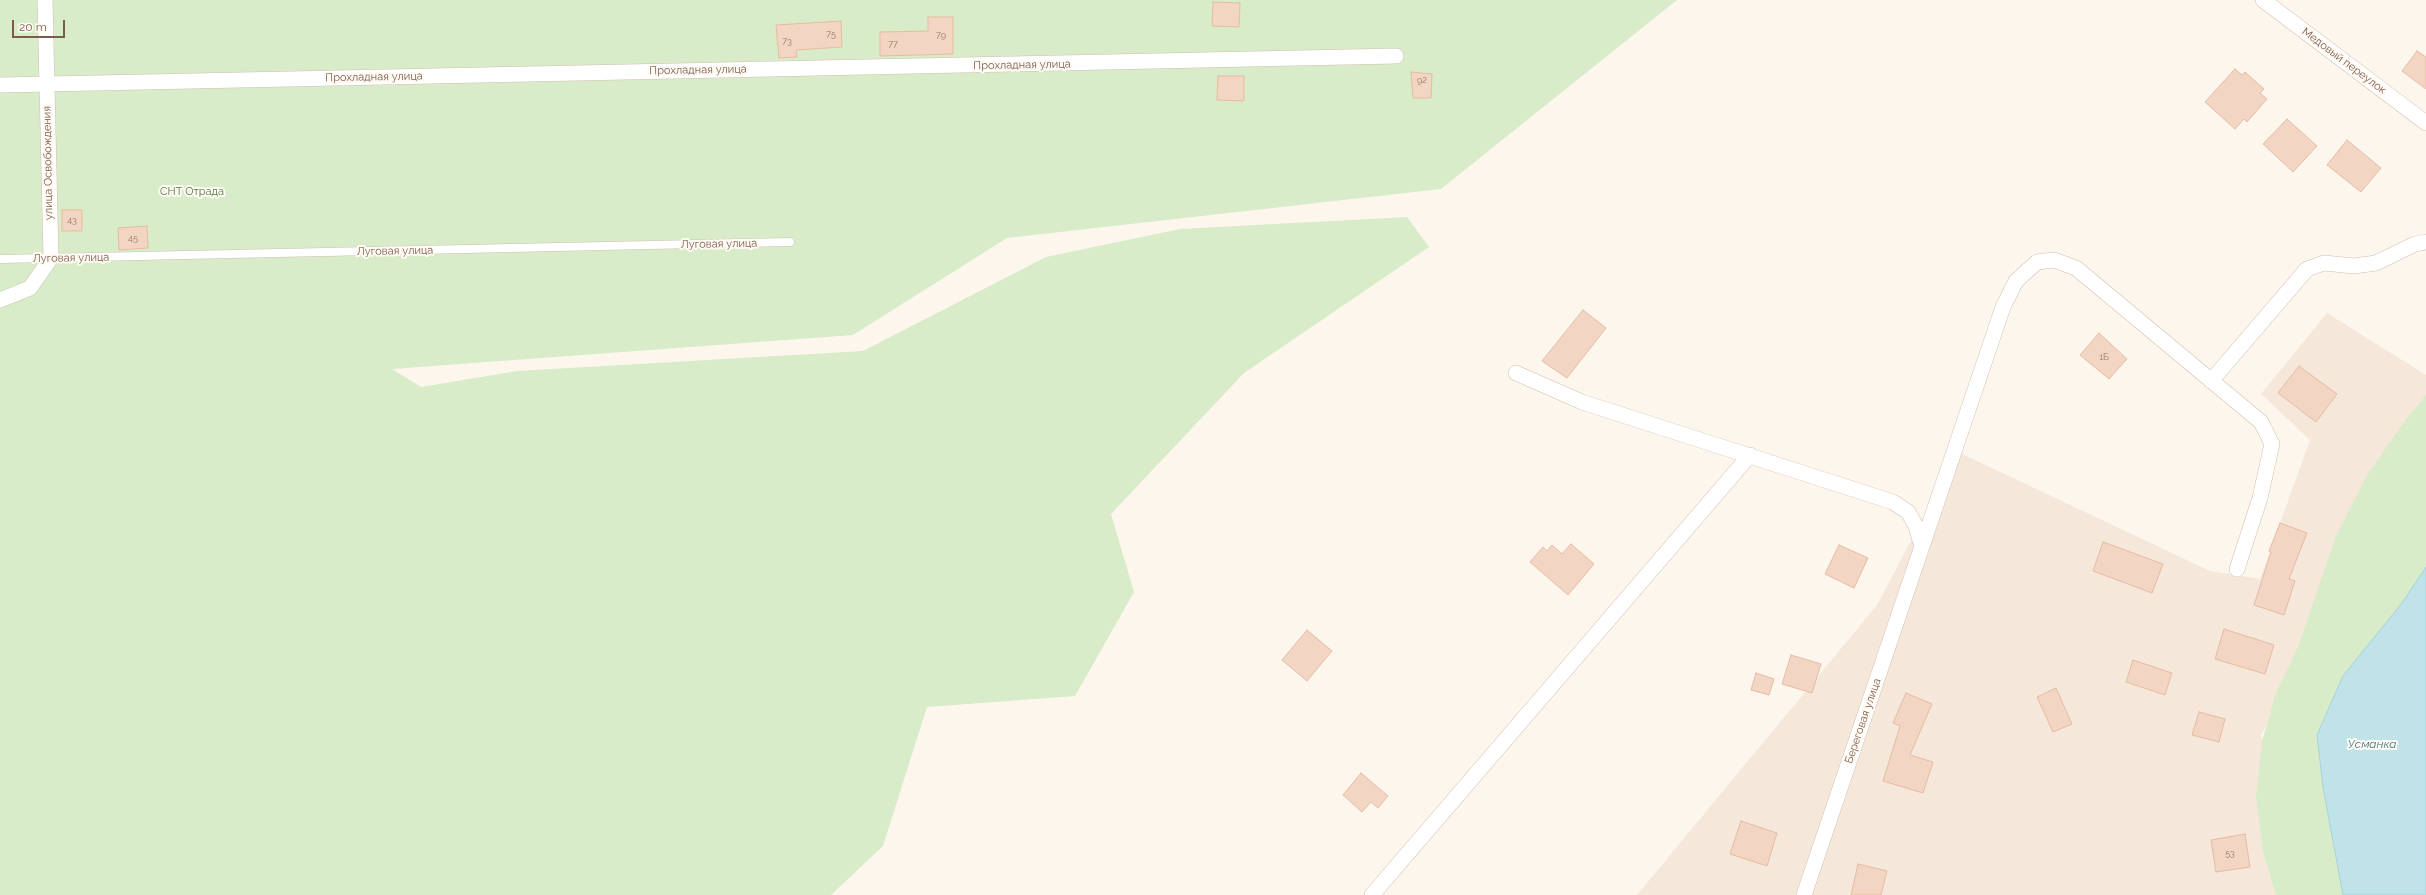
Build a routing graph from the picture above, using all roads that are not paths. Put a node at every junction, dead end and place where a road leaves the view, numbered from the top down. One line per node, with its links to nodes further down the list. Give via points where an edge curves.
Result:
1 (45, 0): 4 (street, улица Освобождения)
2 (2263, 0): 6 (street, Медовый переулок)
3 (1396, 56): 4 (street, Прохладная улица)
4 (47, 84): 5 (street, Прохладная улица); 9 (street, улица Освобождения)
5 (0, 85)
6 (2426, 123)
7 (790, 242): 9 (lane, Луговая улица)
8 (2426, 242): 13 (street, via 2415,244 2376,263 2354,266 2324,263 2307,269)
9 (50, 258): 10 (lane, Луговая улица); 11 (street, via 30,288)
10 (0, 259)
11 (0, 300)
12 (1516, 373): 14 (street, via 1582,402)
13 (2211, 381): 15 (street, Береговая улица, via 2076,268 2054,260 2037,262 2016,280 2003,307); 16 (street, Береговая улица, via 2261,422 2272,444 2260,498)
14 (1750, 455): 15 (street, via 1893,502 1908,512 1916,526); 17 (street)
15 (1922, 547): 18 (street, Береговая улица)
16 (2237, 569)
17 (1372, 895)
18 (1804, 895)

